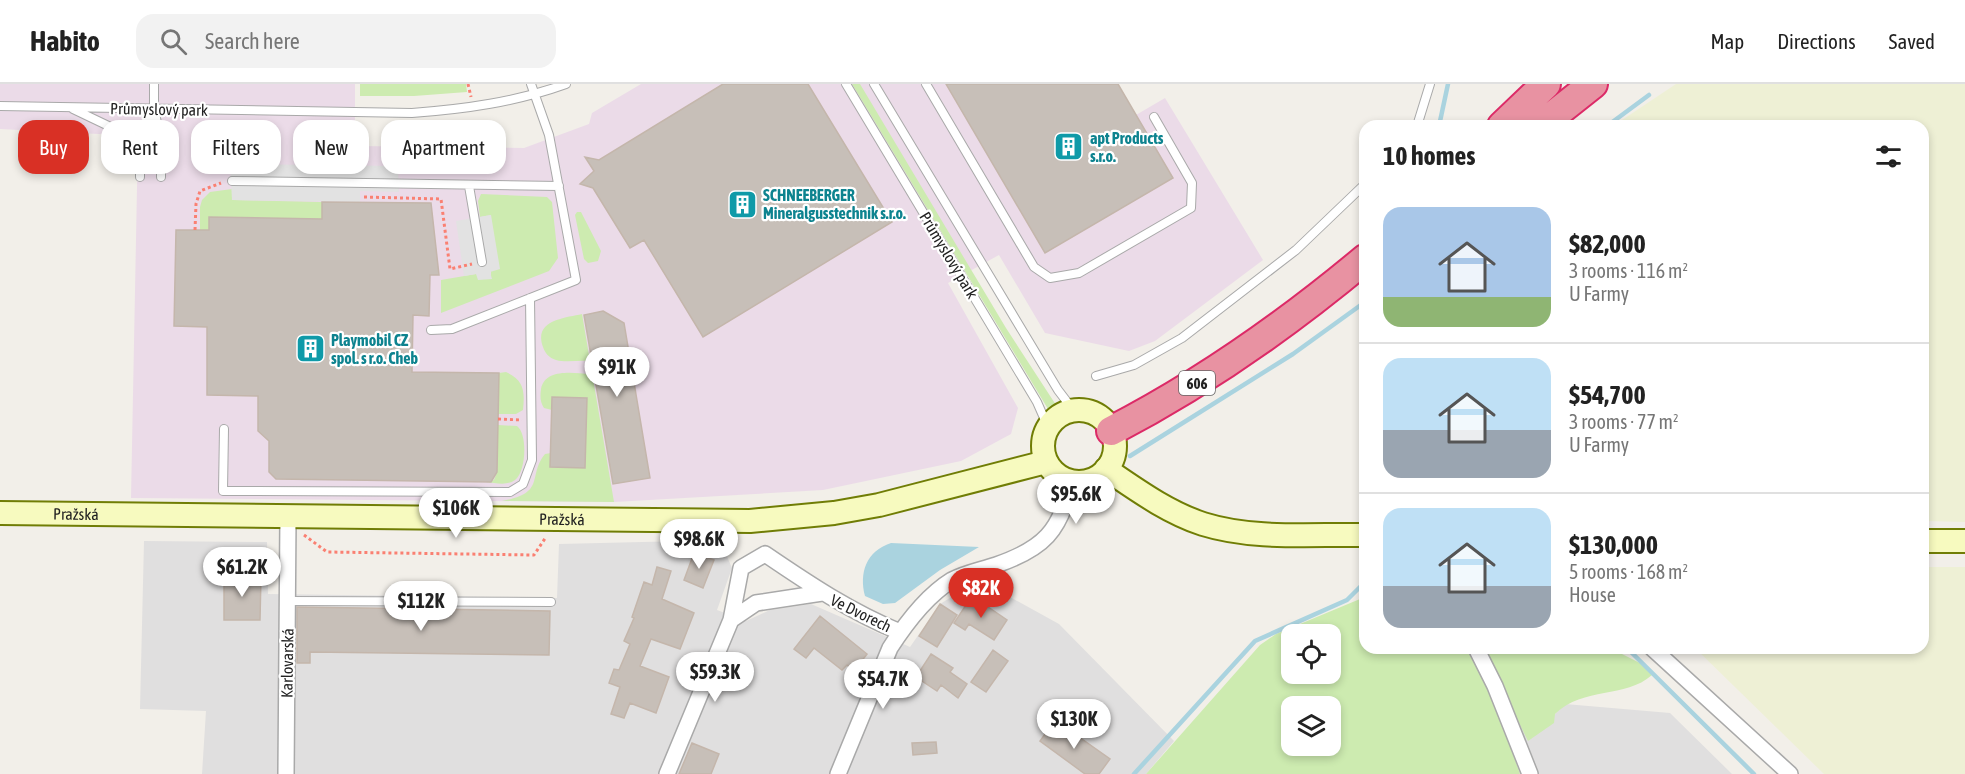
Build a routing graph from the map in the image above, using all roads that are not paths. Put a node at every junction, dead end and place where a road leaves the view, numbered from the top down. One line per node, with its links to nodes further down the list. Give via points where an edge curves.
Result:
1 (154, 84): 14 (lane)
2 (531, 84): 11 (lane)
3 (566, 84): 11 (lane, Průmyslový park)
4 (846, 84): 33 (lane, Průmyslový park, via 1037,402)
5 (874, 84): 32 (lane, Průmyslový park)
6 (926, 84): 15 (lane, via 1034,267 1050,278 1079,273 1191,208 1192,183)
7 (1430, 84): 17 (lane)
8 (1546, 84): 18 (highway)
9 (1566, 84): 19 (highway)
10 (1593, 84): 20 (highway)
11 (535, 94): 14 (lane, Průmyslový park, via 473,108 412,113); 25 (lane, via 549,135)
12 (0, 106): 13 (lane, Průmyslový park)
13 (69, 107): 14 (lane, Průmyslový park); 21 (lane)
14 (154, 109): 16 (lane); 22 (lane, via 161,141)
15 (1154, 117)
16 (149, 120)
17 (1419, 120)
18 (1508, 120)
19 (1524, 120)
20 (1548, 120)
21 (101, 122)
22 (161, 177)
23 (232, 181): 24 (lane)
24 (469, 186): 25 (lane); 27 (lane)
25 (559, 186): 29 (lane, via 576,280)
26 (1359, 190): 31 (lane, via 1296,250 1182,338 1134,365)
27 (482, 262)
28 (1359, 264): 35 (highway, 606, via 1221,368)
29 (530, 298): 30 (lane, via 452,329); 34 (lane, via 532,460 523,484 510,492 223,491)
30 (431, 330)
31 (1096, 376)
32 (1074, 411): 33 (main road, via 1055,419); 35 (main road, via 1096,415)
33 (1048, 427): 36 (main road, via 1043,444)
34 (224, 429)
35 (1111, 431): 37 (main road, via 1114,451)
36 (1046, 462): 38 (main road, via 1052,471); 40 (main road, Pražská, via 879,505 750,521)
37 (1106, 470): 38 (main road, via 1090,480); 41 (main road, via 1155,502 1224,529)
38 (1071, 482): 48 (street, via 1058,525 1038,546 945,585)
39 (0, 513): 40 (main road, Pražská)
40 (288, 526): 45 (street, Karlovarská)
41 (1359, 535)
42 (1929, 541): 43 (main road)
43 (1965, 541)
44 (822, 593): 47 (street, Ve Dvorech, via 756,603); 47 (street, Ve Dvorech, via 765,554 741,568); 48 (street, Ve Dvorech)
45 (287, 601): 46 (lane); 51 (street, Karlovarská)
46 (551, 602)
47 (731, 620): 52 (street, Ve Dvorech)
48 (900, 632): 53 (street)
49 (1479, 654): 54 (street, via 1496,686)
50 (1659, 654): 55 (street)
51 (286, 774)
52 (667, 774)
53 (837, 774)
54 (1530, 774)
55 (1790, 774)

